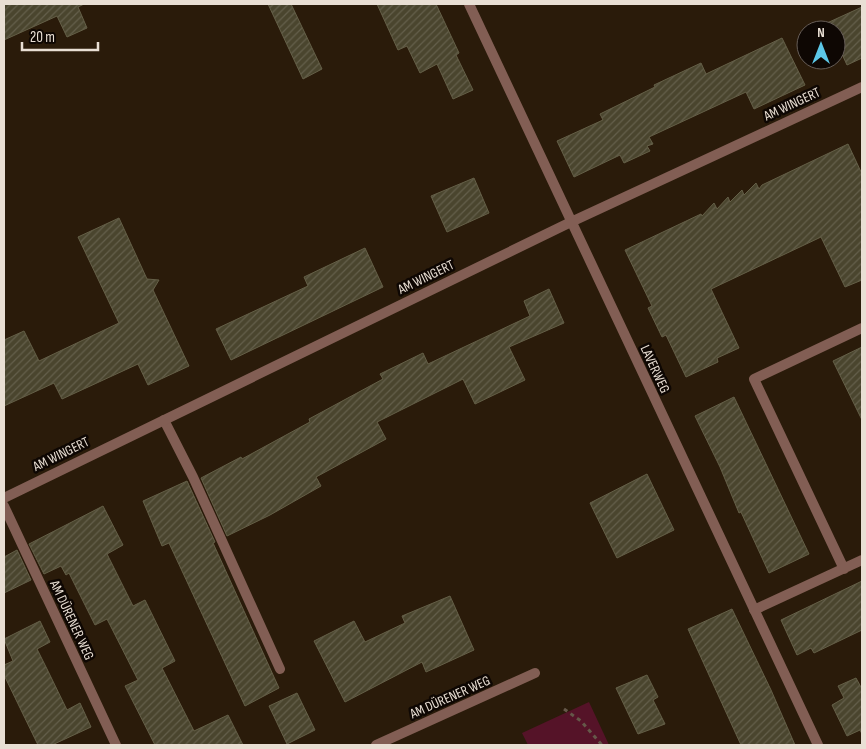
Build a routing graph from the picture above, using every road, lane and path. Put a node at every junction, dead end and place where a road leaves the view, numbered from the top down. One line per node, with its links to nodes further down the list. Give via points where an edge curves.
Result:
1 (469, 4): 3 (street, LAVERWEG)
2 (862, 87): 3 (street, AM WINGERT)
3 (570, 222): 5 (street, AM WINGERT); 10 (street, LAVERWEG)
4 (862, 328): 9 (street, via 754,379)
5 (164, 420): 6 (street, AM WINGERT); 11 (street, via 194,477)
6 (4, 498)
7 (4, 506): 14 (street, AM DÜRENER WEG)
8 (862, 560): 9 (street)
9 (844, 569): 10 (street)
10 (754, 610): 17 (street, LAVERWEG)
11 (280, 669)
12 (535, 673): 15 (street, AM DÜRENER WEG)
13 (564, 709): 16 (path, via 581,721)
14 (116, 745)
15 (376, 745)
16 (602, 745)
17 (818, 745)

